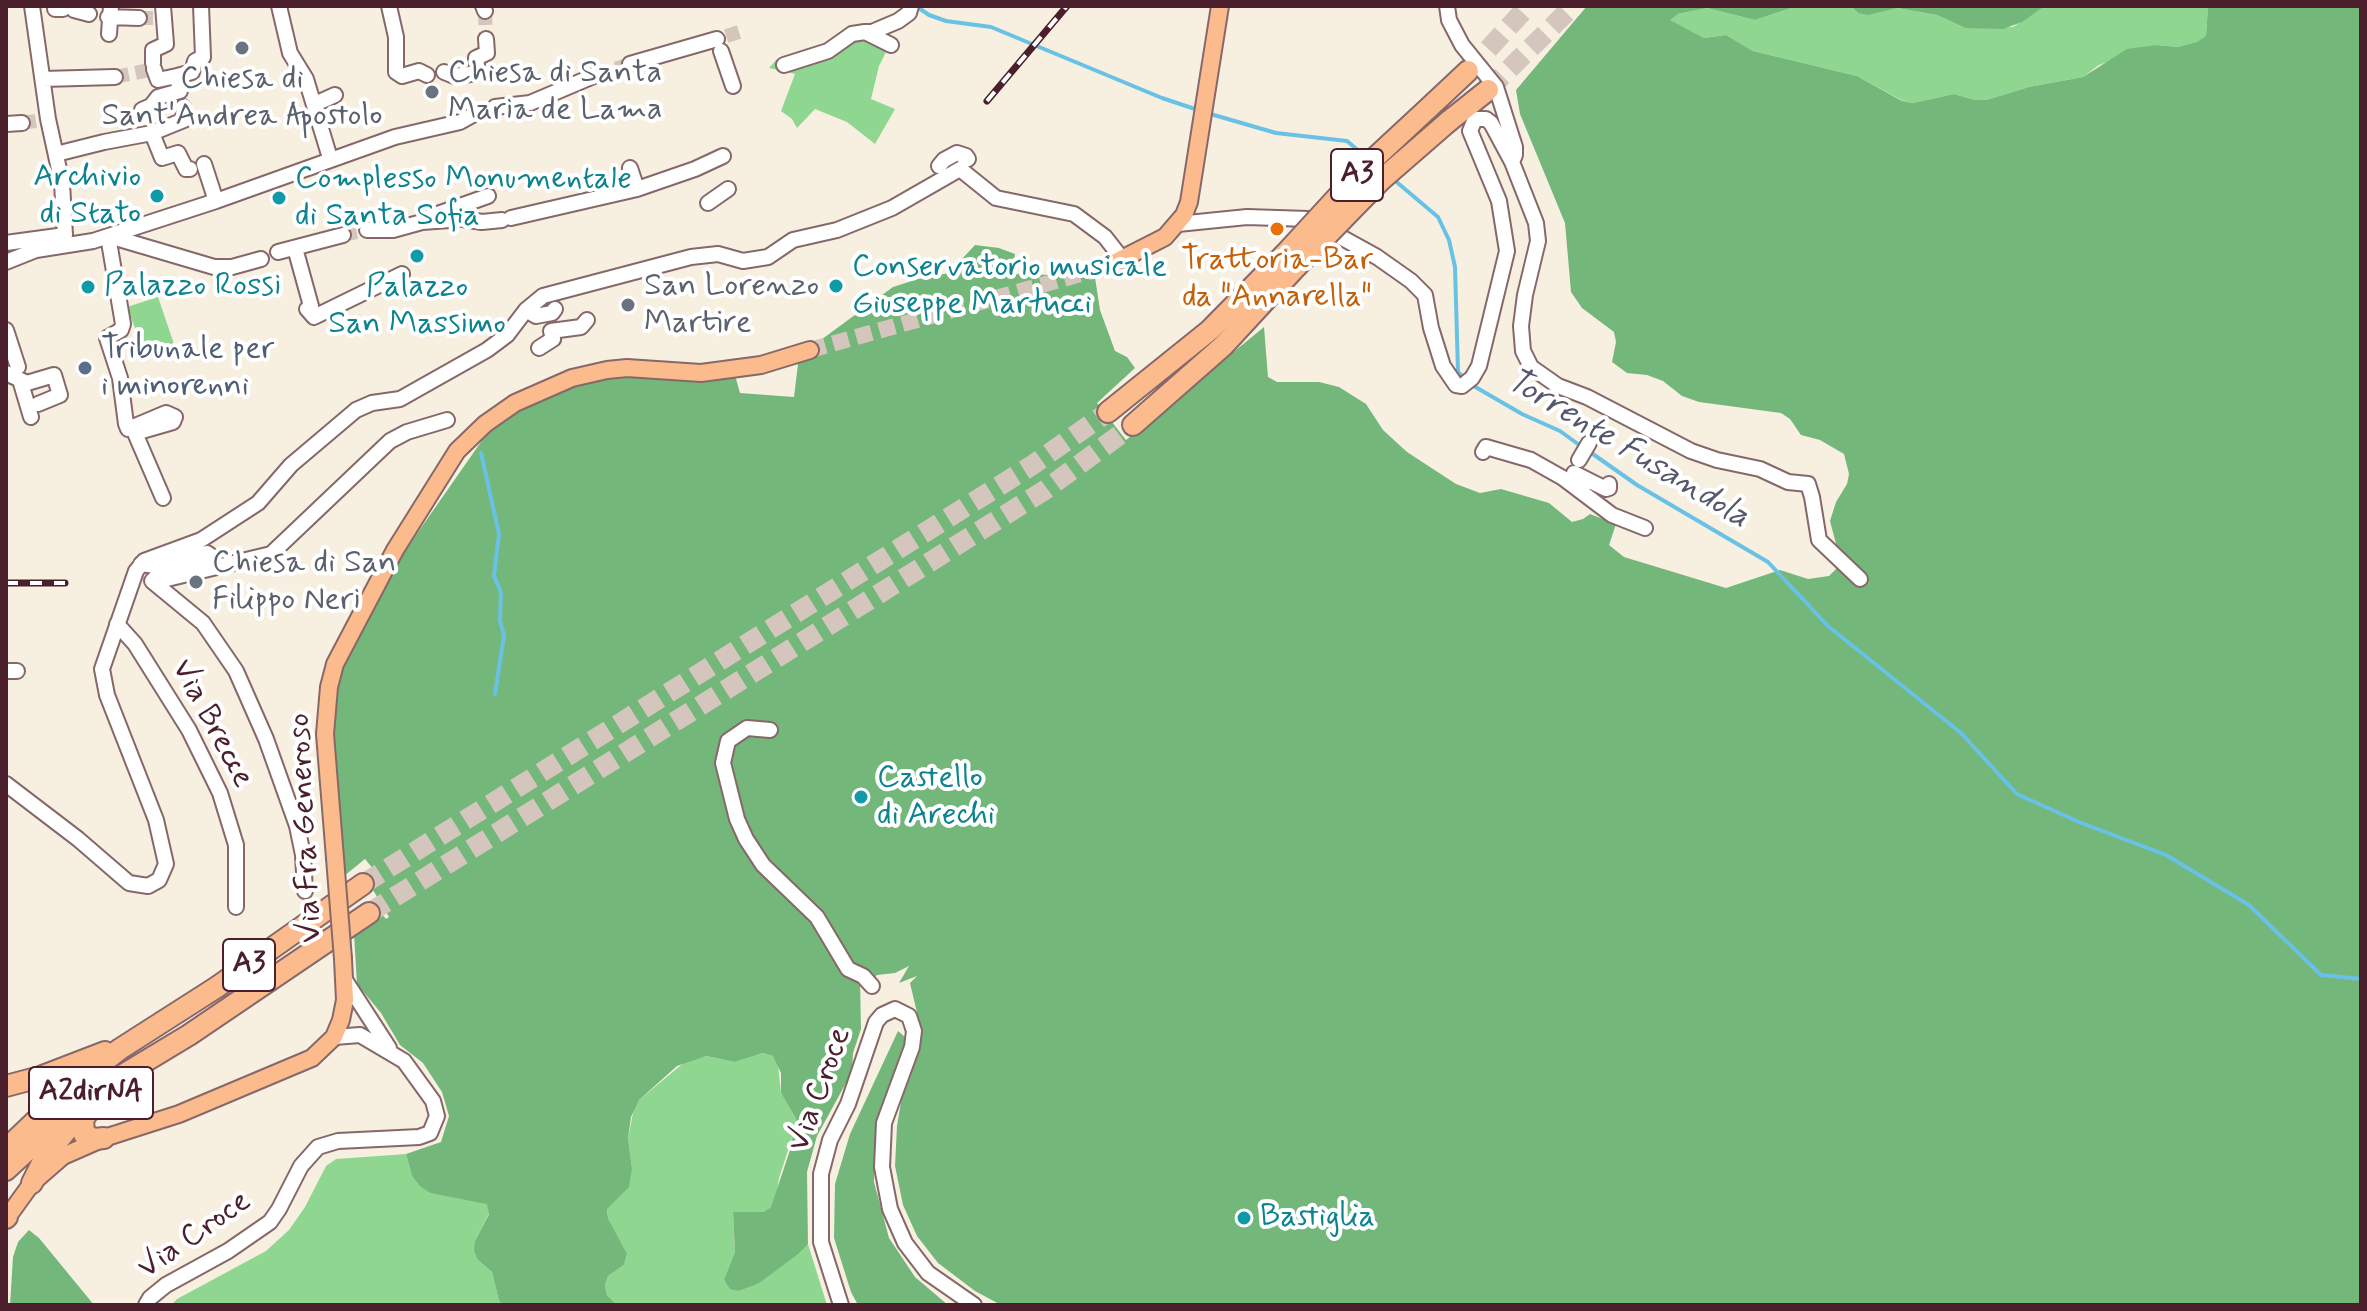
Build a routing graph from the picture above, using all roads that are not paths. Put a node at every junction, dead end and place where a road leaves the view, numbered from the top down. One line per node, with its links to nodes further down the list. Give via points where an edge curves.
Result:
1 (163, 6): 25 (street, via 166,44 153,50 154,66 158,80)
2 (201, 6): 25 (street, via 203,57)
3 (279, 6): 29 (street, via 292,57)
4 (389, 6): 21 (street, via 396,72)
5 (1447, 6): 40 (street, via 1462,45 1498,90 1515,147)
6 (33, 7): 24 (street)
7 (910, 9): 13 (street, via 898,21)
8 (64, 10): 11 (street)
9 (1219, 12): 50 (main road, via 1189,202)
10 (110, 13): 12 (street); 14 (street)
11 (89, 14)
12 (139, 18)
13 (865, 32): 16 (street); 18 (street)
14 (109, 34)
15 (486, 39): 20 (street, via 487,53 476,58 478,73)
16 (891, 45)
17 (630, 64): 26 (street, via 719,45)
18 (784, 65)
19 (1468, 71): 60 (highway, A3, bridge, via 1365,167)
20 (449, 74)
21 (427, 75)
22 (596, 75): 31 (street, via 530,103)
23 (115, 77): 24 (street)
24 (43, 79): 37 (street)
25 (179, 83): 32 (street)
26 (733, 86)
27 (1488, 90): 60 (highway, A3, bridge)
28 (335, 95): 29 (street)
29 (315, 104): 39 (street)
30 (183, 107): 36 (street, via 184,120)
31 (495, 107)
32 (142, 110)
33 (478, 112): 39 (street, via 460,122)
34 (22, 123): 35 (street)
35 (6, 124)
36 (152, 133): 37 (street); 47 (street, via 162,158 178,153 186,169 197,166)
37 (56, 154): 54 (street, via 65,235)
38 (723, 156): 44 (street)
39 (330, 158): 47 (street)
40 (1512, 162): 50 (street, via 1491,123 1475,119 1470,131 1499,201 1507,251 1479,366 1470,379 1456,385 1443,366 1425,295 1377,257 1308,219 1235,217); 86 (street, via 1534,213 1538,241 1521,326 1531,367 1691,451 1788,482 1807,483 1819,540)
41 (939, 166): 43 (street, via 957,153 968,157)
42 (630, 168): 44 (street)
43 (967, 168): 59 (street, via 996,198 1074,214 1105,237); 65 (street, via 892,208 837,230 793,240 768,257 691,257 551,293)
44 (637, 189): 49 (street, via 506,219)
45 (726, 194): 48 (street)
46 (488, 196): 49 (street)
47 (216, 201): 53 (street)
48 (708, 203)
49 (422, 222): 51 (street)
50 (1178, 224): 59 (main road)
51 (367, 230)
52 (343, 235): 56 (street)
53 (108, 236): 54 (street); 58 (street, via 214,267); 79 (street, via 123,326 107,338 120,378 126,424 128,429 168,413 175,417 135,433)
54 (33, 242): 55 (street); 61 (street)
55 (6, 243)
56 (295, 248): 57 (street); 63 (street, via 310,314)
57 (278, 252)
58 (261, 259)
59 (1123, 260): 62 (main road)
60 (1291, 260): 68 (highway, A3)
61 (6, 262)
62 (1106, 267)
63 (402, 274)
64 (555, 309): 65 (street, via 536,316)
65 (526, 310): 84 (street, via 487,350 400,399 356,410 291,465 258,503 209,535)
66 (587, 320): 69 (street, via 581,327 551,331 553,339)
67 (6, 330): 71 (street)
68 (1216, 338): 72 (highway, A3); 74 (highway, A3)
69 (539, 348)
70 (810, 350): 94 (main road, Via Fra Generoso, bridge, via 761,365 701,373 627,368 572,378 515,403 457,451 395,550 335,664 329,687 325,734)
71 (15, 374): 71 (street, via 34,411 60,395 54,375 30,383)
72 (1108, 412)
73 (447, 420): 81 (street, via 397,436)
74 (1133, 425)
75 (1589, 443): 77 (street)
76 (1483, 452): 80 (street, via 1486,447 1531,460)
77 (1579, 460)
78 (1609, 484): 80 (street, via 1606,489 1574,474)
79 (163, 498)
80 (1616, 516): 82 (street)
81 (305, 521): 83 (street, via 308,526); 85 (street, via 265,557 170,579)
82 (1645, 528)
83 (281, 554)
84 (141, 564): 85 (street, via 210,555); 87 (street)
85 (166, 573): 91 (street, via 152,581 203,623 236,671 266,739 297,826)
86 (1860, 579)
87 (117, 624): 89 (street, via 102,663 103,681 156,820 166,864 159,880 148,886 129,883); 92 (street, Via Brecce, via 189,730 220,793 236,845)
88 (770, 730): 95 (street, via 747,728 728,741 723,763 737,819 763,865 809,906 848,969)
89 (6, 784)
90 (363, 884): 96 (highway, A3)
91 (305, 891)
92 (236, 907)
93 (369, 913): 97 (highway, A3)
94 (345, 980): 98 (main road, Via Fra Generoso); 100 (street, Via Croce)
95 (872, 986)
96 (171, 1017): 99 (highway, A2dirNA)
97 (189, 1035): 102 (highway, via 174,1055); 105 (highway, A2dirNA, via 83,1099)
98 (334, 1037): 100 (street, Via Croce, via 360,1035); 103 (main road, via 312,1058 179,1114)
99 (138, 1038): 101 (highway); 104 (highway, A2dirNA, via 71,1087)
100 (394, 1054): 108 (street, Via Croce, via 433,1101 437,1116 430,1133 318,1147 301,1166 270,1222 161,1289)
101 (6, 1086)
102 (91, 1108): 103 (highway, via 83,1119 84,1134); 106 (highway, via 61,1135)
103 (104, 1138): 106 (main road, via 63,1156)
104 (6, 1149)
105 (6, 1170)
106 (32, 1183): 107 (main road)
107 (6, 1218)
108 (146, 1305)
109 (841, 1305): 110 (street, Via Croce, via 821,1242 821,1174 876,1022 895,1009 909,1016 914,1031 884,1123 882,1167 890,1209 905,1243 928,1273)
110 (974, 1305)

